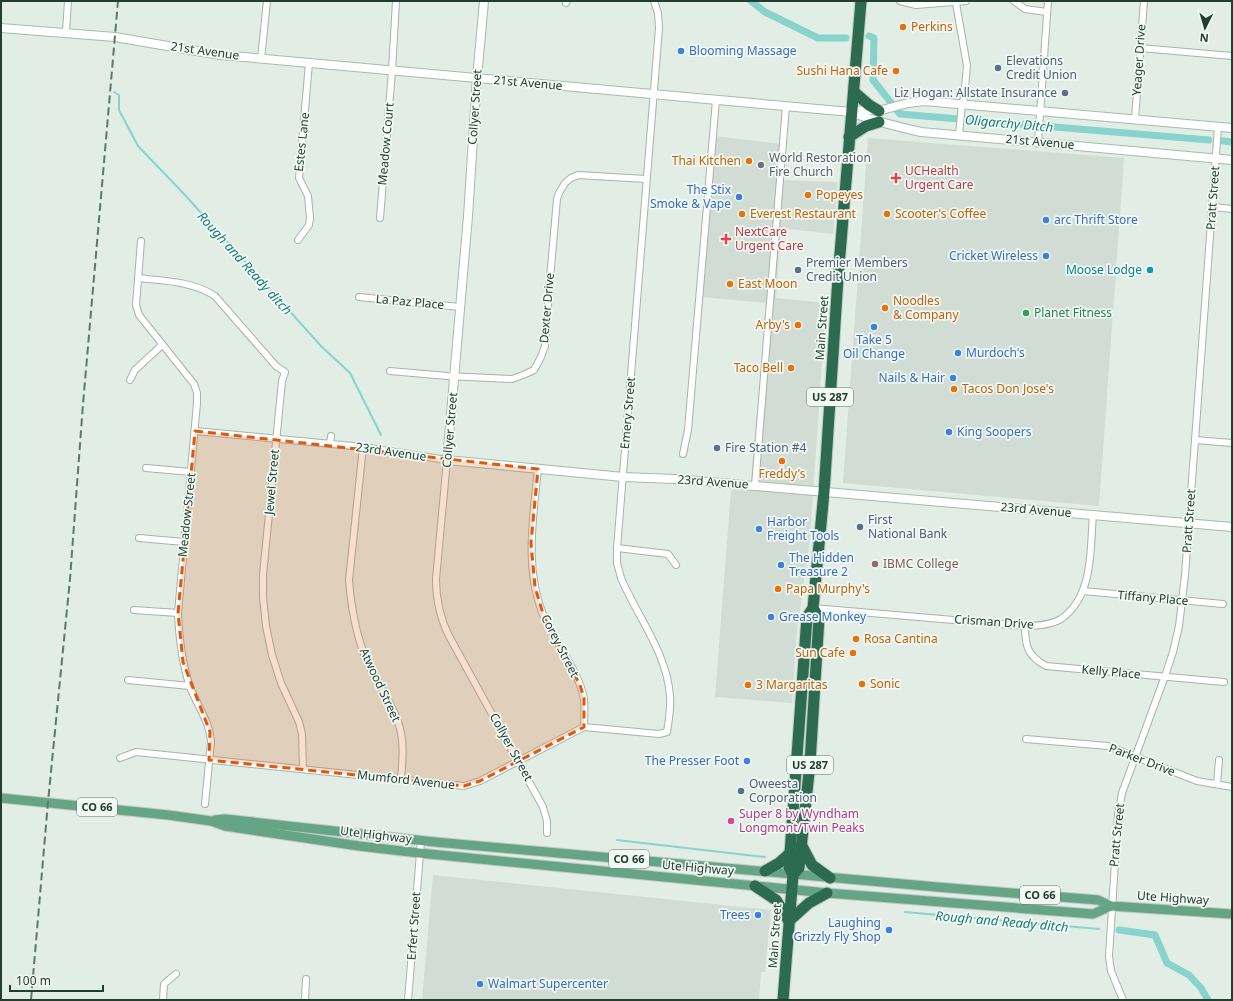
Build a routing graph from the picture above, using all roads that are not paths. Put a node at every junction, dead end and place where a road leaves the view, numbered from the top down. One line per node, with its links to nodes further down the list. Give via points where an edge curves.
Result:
1 (68, 1): 15 (street)
2 (267, 1): 18 (street)
3 (396, 1): 20 (street, Meadow Court)
4 (484, 1): 21 (street, Collyer Street)
5 (654, 1): 23 (street, Emery Street, via 659,28)
6 (861, 1): 22 (highway, Main Street / US 287)
7 (900, 1): 12 (street, via 916,4)
8 (966, 1): 12 (street)
9 (1014, 1): 13 (street, via 1025,8)
10 (1048, 1): 13 (street)
11 (1144, 1): 16 (street, Yeager Drive)
12 (956, 2): 25 (street, via 967,66)
13 (1047, 12): 27 (street)
14 (1, 28): 15 (street, 21st Avenue)
15 (66, 32): 18 (street, 21st Avenue)
16 (1140, 48): 17 (street); 30 (street, Yeager Drive)
17 (1232, 56)
18 (261, 59): 19 (street, 21st Avenue)
19 (309, 63): 20 (street, 21st Avenue); 42 (street, Estes Lane, via 299,178 308,196 310,218 309,225)
20 (392, 71): 21 (street, 21st Avenue); 41 (street, Meadow Court)
21 (477, 78): 23 (street, 21st Avenue); 46 (street, Collyer Street)
22 (854, 92): 28 (highway, Main Street / US 287); 29 (highway)
23 (653, 94): 24 (street, 21st Avenue); 38 (street, Emery Street)
24 (716, 100): 26 (street, 21st Avenue); 58 (street, via 688,430)
25 (962, 104): 27 (street); 29 (street, via 924,101 900,105); 33 (street)
26 (786, 106): 28 (street, 21st Avenue); 64 (street)
27 (1041, 111): 30 (street); 35 (street)
28 (851, 112): 29 (street, 21st Avenue); 34 (highway, Main Street / US 287)
29 (883, 114): 33 (street, 21st Avenue, via 921,132); 34 (highway)
30 (1135, 119): 31 (street)
31 (1218, 127): 32 (street); 36 (street, Pratt Street)
32 (1232, 128)
33 (959, 135): 35 (street, 21st Avenue)
34 (849, 137): 65 (highway, Main Street / US 287)
35 (1038, 142): 36 (street, 21st Avenue)
36 (1215, 158): 37 (street, 21st Avenue); 39 (street, Pratt Street)
37 (1232, 160)
38 (646, 179): 49 (street, Dexter Drive, via 586,174 578,175 565,183 558,199 545,346 534,370 512,378); 63 (street, Emery Street)
39 (1212, 207): 40 (street); 54 (street, Pratt Street)
40 (1232, 209)
41 (380, 218)
42 (298, 240)
43 (141, 241): 44 (street, Meadow Street)
44 (138, 278): 47 (street, Meadow Street, via 136,305 139,315); 53 (street, Jewel Street, via 194,285 205,289 215,296 276,366 285,372)
45 (359, 297): 46 (street, La Paz Place)
46 (460, 307): 49 (street, Collyer Street)
47 (162, 345): 50 (street, via 135,370); 51 (street, Meadow Street, via 194,384 197,393)
48 (390, 371): 49 (street, Dexter Drive)
49 (455, 376): 59 (street, Collyer Street)
50 (130, 380)
51 (195, 431): 53 (street, 23rd Avenue); 62 (street, Meadow Street)
52 (331, 436): 56 (street)
53 (276, 439): 56 (street, 23rd Avenue); 91 (street, Jewel Street, via 263,597 272,655 302,734)
54 (1196, 440): 55 (street); 67 (street, Pratt Street)
55 (1232, 443)
56 (330, 444): 57 (street, 23rd Avenue)
57 (363, 447): 59 (street, 23rd Avenue); 92 (street, Atwood Street, via 349,580 350,600 364,654 395,713 400,728 404,754)
58 (683, 454)
59 (447, 460): 61 (street, 23rd Avenue); 89 (street, Collyer Street, via 436,579 440,615 449,636)
60 (146, 468): 62 (street)
61 (538, 469): 63 (street, 23rd Avenue); 84 (street, Corey Street, via 531,543 535,587 544,617 580,685 584,698)
62 (191, 472): 70 (street, Meadow Street)
63 (623, 477): 64 (street, 23rd Avenue); 71 (street, Emery Street)
64 (755, 486): 65 (street, 23rd Avenue)
65 (824, 492): 66 (street, 23rd Avenue); 76 (highway, Main Street / US 287)
66 (1093, 514): 67 (street, 23rd Avenue); 73 (street, Crisman Drive, via 1088,577)
67 (1189, 524): 68 (street, 23rd Avenue); 74 (street, Pratt Street)
68 (1232, 528)
69 (140, 538): 70 (street)
70 (184, 542): 78 (street, Meadow Street)
71 (617, 548): 72 (street, via 668,554); 84 (street, Emery Street, via 621,578 663,663 670,696 667,732 659,734)
72 (676, 565)
73 (1083, 591): 74 (street, Tiffany Place); 79 (street, Crisman Drive, via 1061,619 1040,626)
74 (1182, 600): 75 (street, Tiffany Place); 80 (street, Pratt Street, via 1179,626)
75 (1223, 604)
76 (814, 608): 79 (street, Crisman Drive); 100 (highway, Main Street / US 287, via 819,618); 102 (highway, Main Street / US 287, via 807,617)
77 (134, 610): 78 (street)
78 (178, 614): 83 (street, Meadow Street, via 179,638)
79 (1025, 626): 80 (street, Kelly Place, via 1030,654 1046,666)
80 (1165, 676): 82 (street, Kelly Place); 86 (street, Pratt Street)
81 (128, 680): 83 (street)
82 (1224, 682)
83 (190, 686): 88 (street, Meadow Street, via 210,732)
84 (584, 727): 89 (street, Mumford Avenue)
85 (1026, 740): 86 (street, Parker Drive, via 1108,746)
86 (1135, 756): 93 (street, Parker Drive, via 1197,781); 109 (street, Pratt Street, via 1123,788 1118,815)
87 (120, 758): 88 (street, Mumford Avenue, via 136,752)
88 (209, 760): 91 (street, Mumford Avenue); 96 (street, Meadow Street)
89 (518, 760): 92 (street, Mumford Avenue, via 480,781 464,786); 98 (street, Collyer Street, via 544,807)
90 (1218, 760): 93 (street)
91 (303, 769): 92 (street, Mumford Avenue)
92 (401, 779)
93 (1217, 784): 94 (street, Parker Drive)
94 (1232, 787)
95 (1, 798): 97 (main road, Ute Highway / CO 66)
96 (205, 804)
97 (211, 821): 99 (main road, Ute Highway / CO 66, via 225,819); 101 (main road, Ute Highway / CO 66, via 225,826)
98 (547, 833)
99 (421, 841): 101 (street, Erfert Street); 103 (main road, Ute Highway / CO 66)
100 (802, 845): 104 (highway, Main Street / US 287, via 799,868); 105 (highway, via 812,865)
101 (420, 853): 106 (main road, Ute Highway / CO 66); 116 (street, Erfert Street)
102 (790, 853): 103 (highway); 104 (highway, Main Street / US 287, via 789,867)
103 (765, 871): 104 (main road, Ute Highway / CO 66)
104 (793, 875): 105 (main road, Ute Highway / CO 66); 107 (highway, Main Street / US 287)
105 (830, 878): 109 (main road, Ute Highway / CO 66, via 1098,900)
106 (755, 886): 107 (main road, Ute Highway / CO 66); 111 (highway, via 776,900)
107 (792, 889): 108 (main road, Ute Highway / CO 66); 111 (highway, Main Street / US 287)
108 (826, 893): 109 (main road, Ute Highway / CO 66, via 1093,914); 111 (highway, via 809,903)
109 (1111, 906): 110 (main road, Ute Highway / CO 66); 118 (street, Pratt Street, via 1111,971)
110 (1232, 914)
111 (789, 921): 117 (highway, Main Street / US 287)
112 (176, 974): 114 (street, via 164,984)
113 (306, 979): 115 (street)
114 (163, 1000)
115 (305, 1000)
116 (408, 1000)
117 (783, 1000)
118 (1124, 1000)

